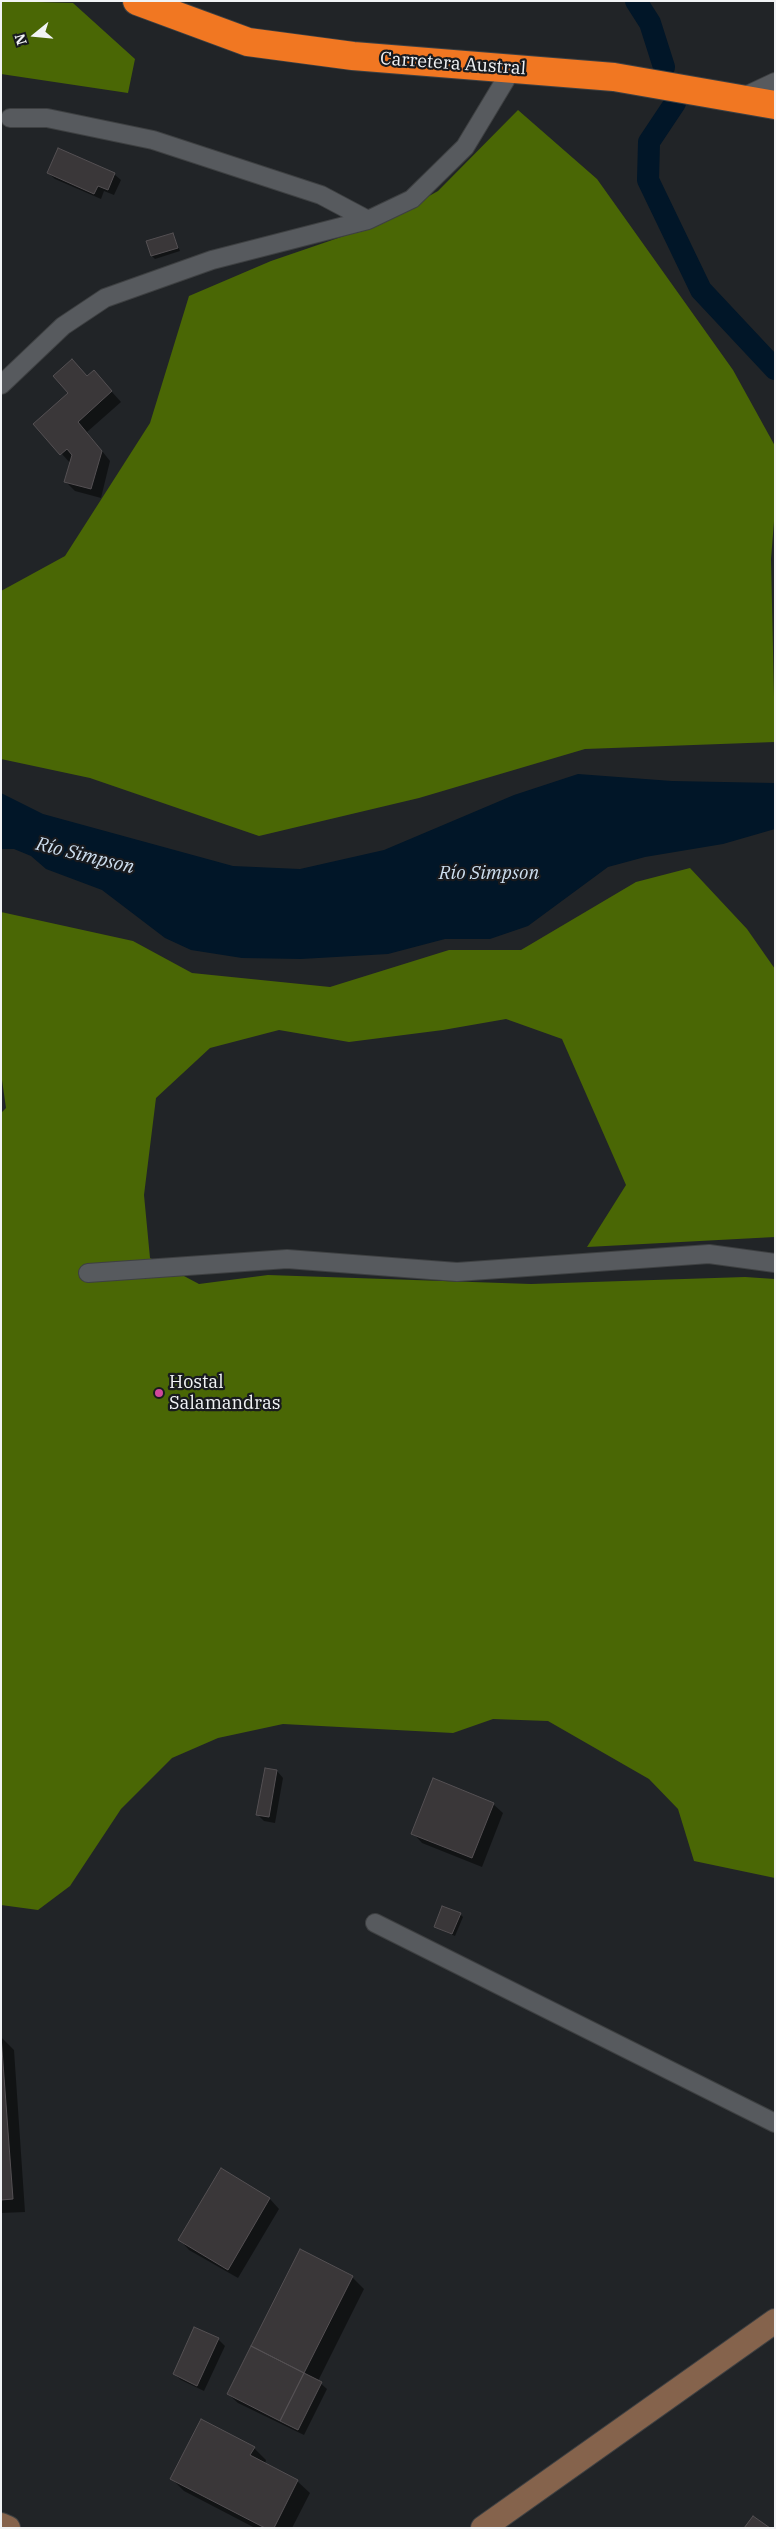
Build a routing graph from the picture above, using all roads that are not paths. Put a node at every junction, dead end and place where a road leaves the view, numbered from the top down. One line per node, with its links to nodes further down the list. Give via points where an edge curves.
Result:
1 (137, 1): 2 (highway, Carretera Austral, via 248,42 353,56)
2 (512, 69): 4 (highway, Carretera Austral, via 614,77); 7 (street, via 465,147 412,199)
3 (775, 82): 4 (street)
4 (738, 99): 5 (highway, Carretera Austral)
5 (775, 106)
6 (10, 118): 7 (street, via 47,118 153,140 321,195)
7 (368, 220): 8 (street, via 212,260 105,298 63,326)
8 (1, 385)
9 (775, 1263): 10 (street, via 709,1254 457,1272 287,1259)
10 (88, 1273)
11 (374, 1923): 12 (street)
12 (775, 2123)
13 (775, 2321): 16 (street)
14 (1, 2525): 15 (street)
15 (8, 2528)
16 (482, 2528)

